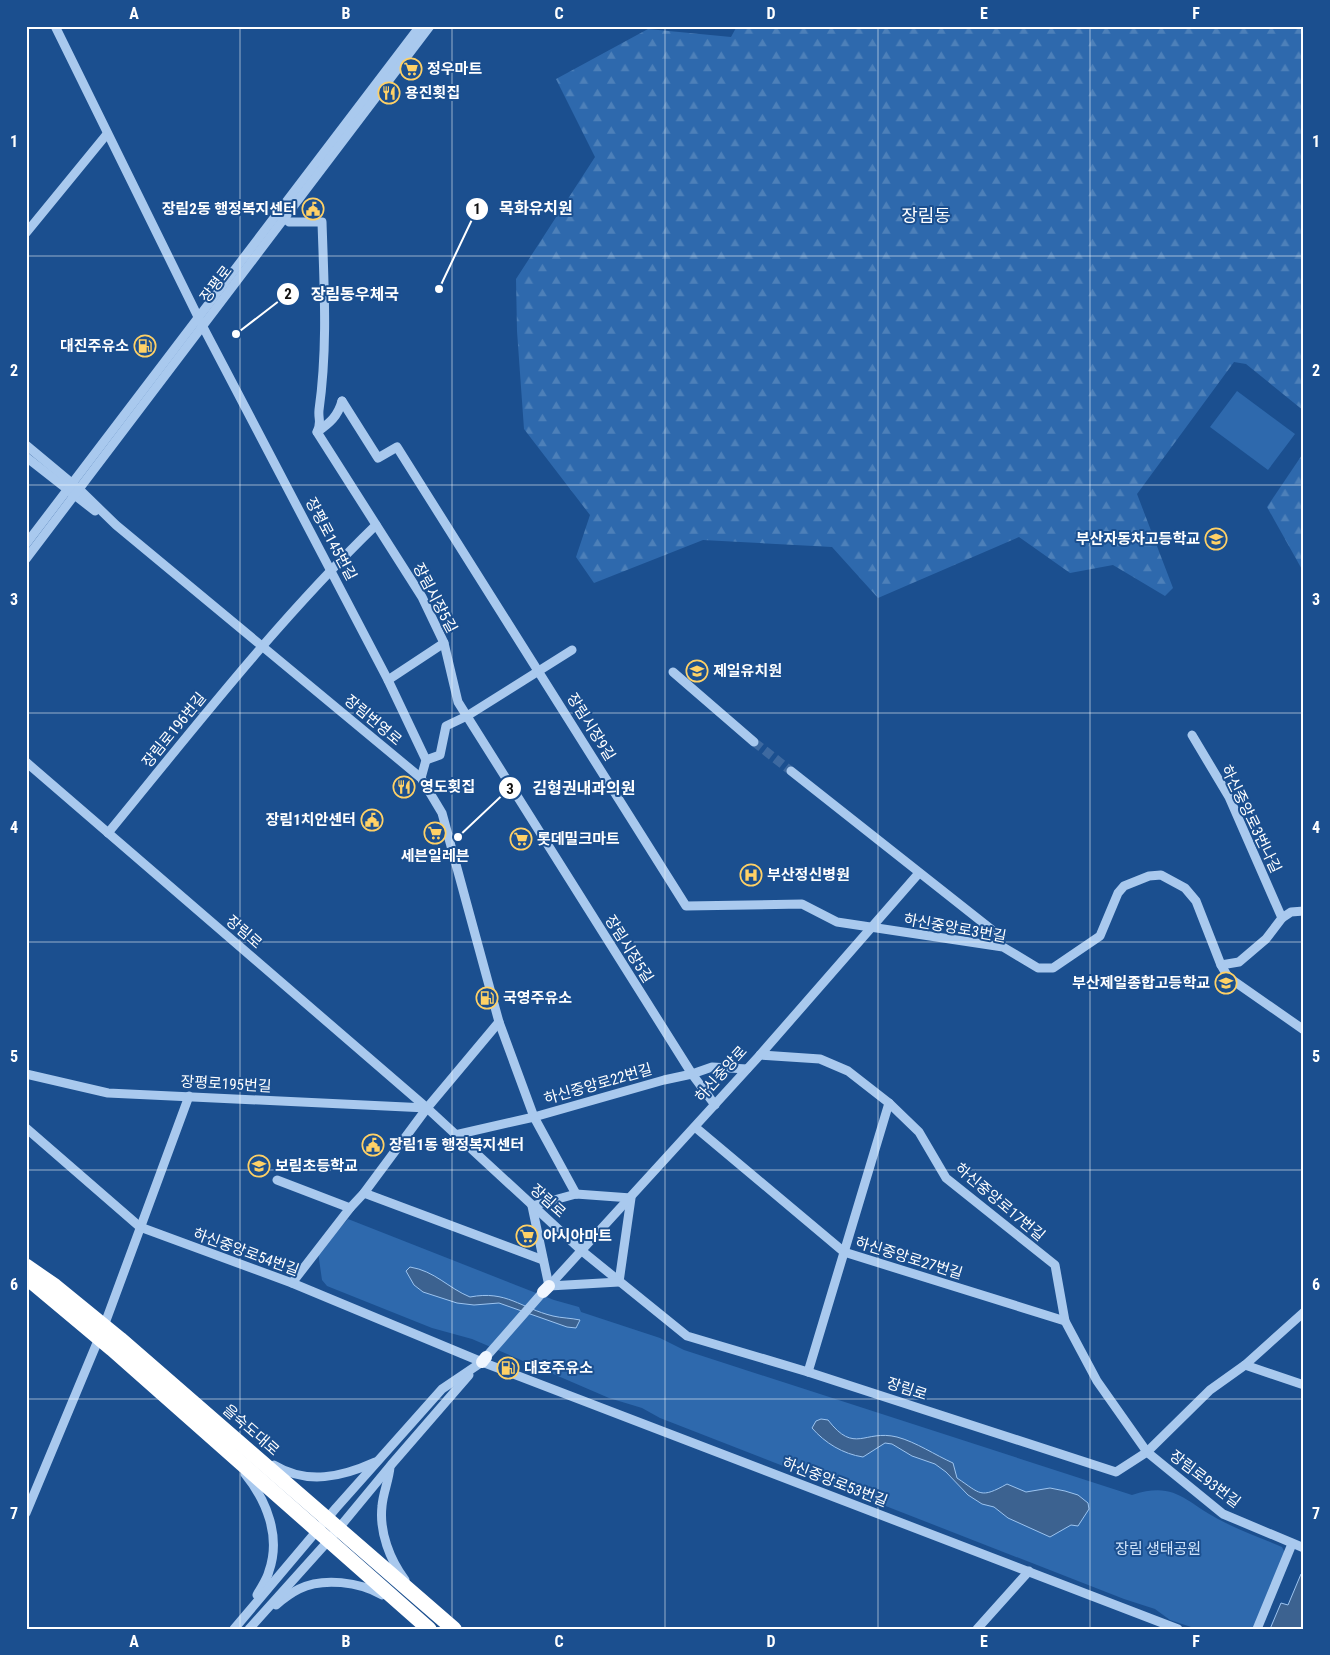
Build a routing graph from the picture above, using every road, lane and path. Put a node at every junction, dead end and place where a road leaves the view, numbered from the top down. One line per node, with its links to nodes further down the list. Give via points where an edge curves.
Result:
1 (55, 26): 5 (street, 장평로145번길)
2 (420, 26): 4 (street, 장평로)
3 (430, 26): 4 (street, 장평로)
4 (390, 71): 6 (street, 장평로)
5 (107, 134): 7 (street); 8 (street, 장평로145번길)
6 (281, 214): 8 (street, 장평로); 9 (street, via 289,222 322,222 326,365 319,413 321,422)
7 (26, 233)
8 (200, 321): 12 (street, 장평로); 16 (street, 장평로145번길)
9 (317, 432): 13 (street, 장림시장5길); 20 (street, 장림시장9길, via 339,413 342,400 378,458 397,447)
10 (26, 445): 12 (street)
11 (26, 457): 12 (street)
12 (73, 490): 14 (street, 장평로); 15 (street, 장평로); 18 (street, 장림번영로)
13 (376, 525): 16 (street, 장림로196번길); 17 (street, 장림시장5길, via 422,597)
14 (26, 544)
15 (26, 559)
16 (331, 568): 18 (street, 장림로196번길); 22 (street, 장평로145번길)
17 (444, 643): 22 (street); 23 (street, 장림시장5길, via 458,702)
18 (261, 646): 29 (street, 장림번영로); 30 (street, 장림로196번길)
19 (572, 650): 20 (street)
20 (539, 671): 23 (street); 34 (street, 장림시장9길, via 686,906 802,904 837,922)
21 (673, 672): 25 (street)
22 (388, 680): 26 (street, 장평로145번길)
23 (466, 716): 26 (street, via 446,726 440,755); 42 (street, 장림시장5길)
24 (1192, 734): 33 (street, 하신중앙로3번나길, via 1229,797)
25 (754, 742)
26 (426, 760): 29 (street)
27 (26, 762): 30 (street, 장림로)
28 (791, 771): 31 (street)
29 (421, 778): 37 (street, 장림번영로, via 442,813)
30 (108, 833): 46 (street, 장림로)
31 (918, 873): 34 (street, 하신중앙로); 35 (street)
32 (1304, 910): 33 (street, via 1291,912)
33 (1282, 918): 36 (street, via 1266,939 1238,962)
34 (870, 928): 36 (street, 하신중앙로3번길, via 1003,947 1038,968 1053,968 1100,936 1118,892 1124,886 1161,875 1185,888 1196,901); 39 (street, 하신중앙로)
35 (996, 933)
36 (1221, 965): 38 (street, 하신중앙로3번길, via 1228,977)
37 (499, 1022): 46 (street); 47 (street, 장림번영로)
38 (1304, 1030)
39 (760, 1055): 40 (street, 하신중앙로); 44 (street, 하신중앙로17번길, via 820,1059 848,1071)
40 (748, 1069): 42 (street, 하신중앙로22번길, via 712,1066); 45 (street, 하신중앙로)
41 (26, 1074): 43 (street, 장평로195번길, via 108,1093)
42 (692, 1074): 45 (street, 장림시장5길); 47 (street, 하신중앙로22번길)
43 (190, 1096): 46 (street, 장평로195번길); 57 (street)
44 (889, 1104): 59 (street); 70 (street, 하신중앙로17번길, via 919,1132 946,1178 1055,1265)
45 (715, 1105): 48 (street, 하신중앙로)
46 (426, 1108): 50 (street, 장림로); 52 (street)
47 (534, 1117): 50 (street, 하신중앙로22번길); 53 (street, 장림번영로)
48 (695, 1127): 54 (street, 하신중앙로); 59 (street, 하신중앙로27번길)
49 (26, 1128): 57 (street, 하신중앙로54번길)
50 (456, 1135): 55 (street, 장림로)
51 (277, 1180): 56 (street)
52 (364, 1193): 56 (street); 61 (street)
53 (576, 1194): 54 (street); 55 (street)
54 (630, 1198): 58 (street, 하신중앙로); 64 (street)
55 (532, 1206): 58 (street, 장림로); 61 (street)
56 (350, 1208): 66 (street)
57 (140, 1227): 66 (street, 하신중앙로54번길); 71 (street)
58 (582, 1250): 64 (street, 장림로); 67 (street, 하신중앙로)
59 (844, 1252): 70 (street, 하신중앙로27번길); 74 (street)
60 (26, 1258): 68 (main road, 을숙도대로)
61 (543, 1260): 67 (street)
62 (26, 1266): 68 (highway)
63 (26, 1277): 68 (highway)
64 (619, 1282): 67 (street); 74 (street, 장림로, via 687,1336)
65 (26, 1283): 68 (main road, 을숙도대로)
66 (292, 1283): 72 (street, 하신중앙로54번길)
67 (546, 1289): 72 (street, 하신중앙로)
68 (50, 1290): 71 (highway, 을숙도대로)
69 (1304, 1312): 73 (street)
70 (1065, 1321): 78 (street, 하신중앙로17번길, via 1097,1381)
71 (101, 1332): 76 (highway, 을숙도대로); 77 (highway, 을숙도대로); 81 (street)
72 (484, 1360): 79 (street, via 442,1389); 80 (street); 85 (street, 하신중앙로53번길)
73 (1245, 1366): 75 (street); 78 (street, via 1210,1390)
74 (808, 1372): 78 (street, 장림로, via 1116,1472)
75 (1304, 1385)
76 (246, 1449): 79 (street, via 284,1471 306,1477 342,1475); 82 (highway, 을숙도대로)
77 (227, 1450): 82 (highway, 을숙도대로); 87 (street, via 259,1491 269,1512 273,1536 270,1569 257,1594)
78 (1147, 1452): 83 (street, 장림로93번길, via 1223,1514)
79 (378, 1461): 82 (street)
80 (391, 1465): 82 (street); 86 (street, via 382,1505 383,1526 397,1569)
81 (26, 1513)
82 (328, 1530): 86 (highway, 을숙도대로); 87 (street); 88 (highway, 을숙도대로); 89 (street)
83 (1292, 1544): 84 (street, 장림로93번길); 96 (street)
84 (1304, 1548)
85 (1029, 1571): 94 (street); 95 (street, 하신중앙로53번길)
86 (417, 1597): 93 (highway, 을숙도대로)
87 (257, 1603): 90 (street)
88 (404, 1606): 89 (street, via 373,1589 330,1582 299,1588); 92 (highway, 을숙도대로)
89 (265, 1611): 91 (street)
90 (234, 1629)
91 (249, 1629)
92 (429, 1629)
93 (454, 1629)
94 (977, 1629)
95 (1178, 1629)
96 (1257, 1629)

